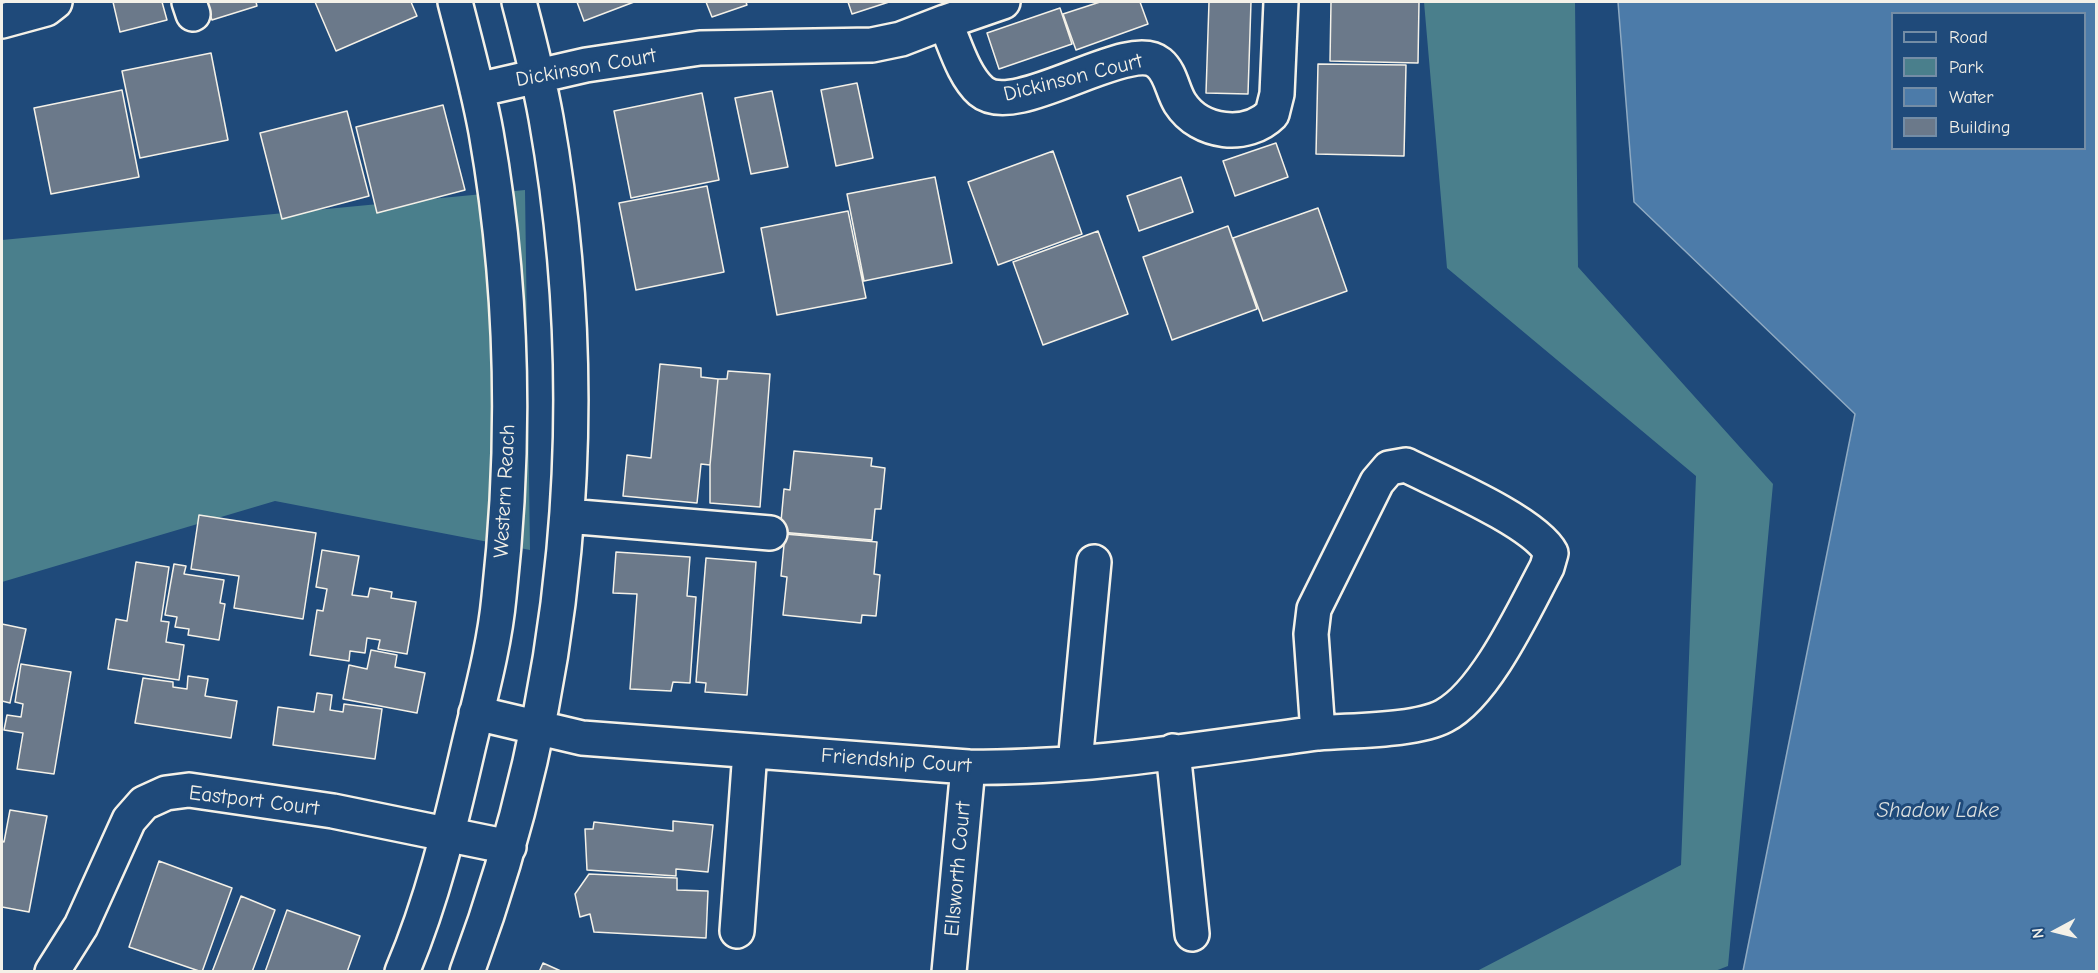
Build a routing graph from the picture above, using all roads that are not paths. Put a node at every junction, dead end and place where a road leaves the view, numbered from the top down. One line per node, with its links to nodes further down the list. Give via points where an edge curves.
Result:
1 (55, 2): 6 (street, via 46,9)
2 (456, 2): 9 (street, Western Reach)
3 (519, 2): 8 (street)
4 (1003, 2): 7 (street, Dickinson Court)
5 (1281, 2): 7 (street, Dickinson Court, via 1277,94 1272,114 1254,127 1227,130 1209,126 1191,115 1180,104 1166,71 1159,62 1147,57 1119,62 1015,97 992,97 968,73)
6 (2, 21)
7 (945, 22): 8 (street, Dickinson Court, via 872,45 700,48)
8 (537, 75): 9 (street, Dickinson Court); 10 (street, via 562,239 572,405)
9 (477, 90): 13 (street, Western Reach, via 507,300 510,428 499,597)
10 (567, 516): 11 (street); 14 (street, via 552,656)
11 (770, 533)
12 (1094, 562): 18 (street)
13 (477, 713): 14 (street, Friendship Court); 20 (street, Western Reach)
14 (538, 729): 16 (street, Friendship Court, via 582,738); 21 (street)
15 (1318, 733): 15 (street, Friendship Court, via 1311,634 1314,609 1359,514 1389,468 1406,465 1501,513 1545,542 1551,553 1547,567 1483,678 1460,705 1443,716 1417,724); 17 (street, Friendship Court)
16 (750, 751): 19 (street, Friendship Court); 22 (street)
17 (1173, 751): 18 (street, Friendship Court); 23 (street)
18 (1075, 763): 19 (street, Friendship Court)
19 (968, 767): 27 (street, Ellsworth Court)
20 (449, 833): 21 (street, Eastport Court); 24 (street, Eastport Court, via 189,790 166,794 144,803 129,820 81,926); 25 (street, Western Reach)
21 (509, 847): 26 (street)
22 (737, 931)
23 (1191, 934)
24 (52, 972)
25 (402, 972)
26 (467, 972)
27 (949, 972)

